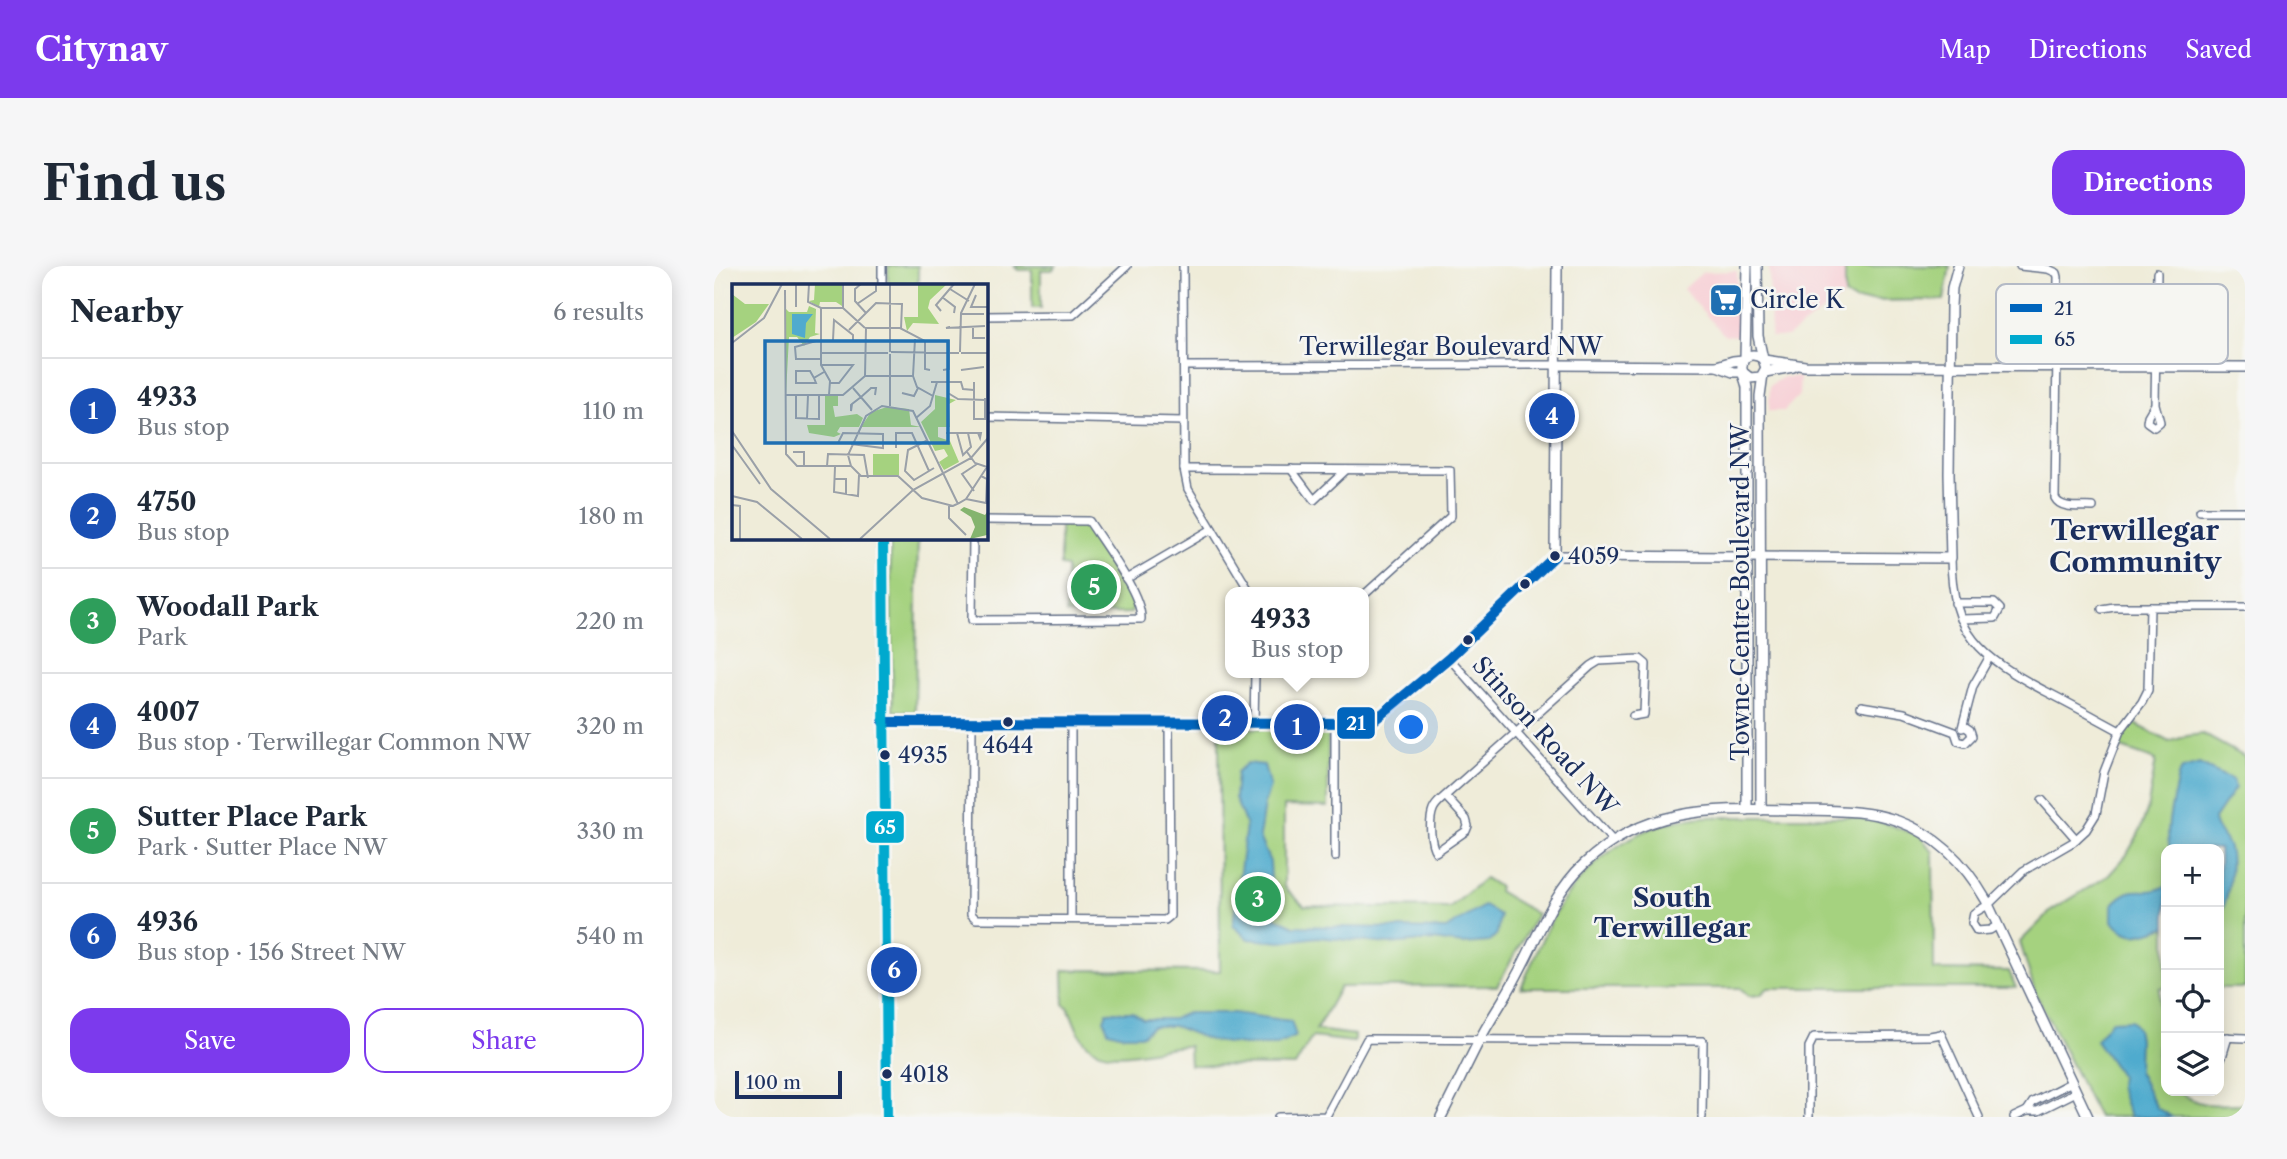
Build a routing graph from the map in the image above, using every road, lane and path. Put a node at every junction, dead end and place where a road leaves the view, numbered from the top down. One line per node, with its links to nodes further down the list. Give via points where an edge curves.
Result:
1 (882, 266): 10 (street)
2 (1127, 266): 13 (street, via 1073,315)
3 (1183, 266): 18 (street)
4 (1557, 266): 16 (street)
5 (1747, 266): 14 (street)
6 (1757, 266): 15 (street, via 1758,336)
7 (1958, 266): 21 (street, via 1951,296)
8 (2020, 266): 11 (street, via 2057,273)
9 (2157, 273): 12 (street)
10 (882, 284)
11 (2057, 284)
12 (2157, 284)
13 (987, 316)
14 (1744, 359): 15 (street, via 1754,354); 19 (street, Terwillegar Boulevard NW); 24 (street)
15 (1764, 359): 20 (street); 25 (street)
16 (1555, 365): 18 (street, Terwillegar Boulevard NW); 19 (street, Terwillegar Boulevard NW); 39 (street)
17 (2058, 365): 21 (street); 22 (street); 32 (street, via 2055,498 2063,506)
18 (1185, 366): 28 (street)
19 (1717, 366): 24 (street, Terwillegar Boulevard NW)
20 (1798, 366): 21 (street); 25 (street)
21 (1950, 366): 42 (street)
22 (2155, 366): 23 (street); 26 (street)
23 (2245, 367)
24 (1744, 373): 25 (street, via 1754,379); 40 (street, Towne Centre Boulevard NW)
25 (1764, 373): 41 (street, Towne Centre Boulevard NW, via 1760,396)
26 (2155, 404)
27 (987, 416): 28 (street)
28 (1183, 421): 29 (street)
29 (1184, 469): 30 (street); 36 (street, via 1188,489)
30 (1291, 469): 31 (street); 31 (street, via 1314,500)
31 (1346, 470): 45 (street, via 1450,470 1451,516)
32 (2093, 507)
33 (2200, 511): 34 (street)
34 (2245, 511)
35 (987, 520): 43 (street, via 1089,521)
36 (1212, 529): 43 (street); 44 (street)
37 (883, 539): 56 (street)
38 (973, 539): 43 (street, via 972,620 1141,620)
39 (1555, 556): 40 (street); 51 (street)
40 (1747, 558): 41 (street); 68 (street, Towne Centre Boulevard NW)
41 (1761, 558): 42 (street); 69 (street, Towne Centre Boulevard NW)
42 (1951, 558): 46 (street)
43 (1126, 579)
44 (1247, 587)
45 (1369, 590)
46 (1955, 603): 50 (street); 50 (street, via 1994,603 2000,609 1995,618)
47 (2150, 607): 48 (street); 49 (street); 63 (street, via 2148,690)
48 (2245, 607)
49 (2102, 610)
50 (1961, 619): 52 (street)
51 (1449, 657): 61 (street, via 1376,720); 64 (street, Stinson Road NW)
52 (1989, 658): 62 (street, via 1973,686); 63 (street)
53 (1255, 678): 59 (street)
54 (1861, 706): 65 (street, via 1904,713)
55 (1633, 716): 64 (street, via 1644,714 1644,661 1599,661)
56 (883, 722): 57 (street); 84 (street)
57 (972, 722): 60 (street); 74 (street, via 971,914 976,919)
58 (1169, 722): 59 (street); 60 (street); 74 (street, via 1170,916 1165,920)
59 (1254, 722): 61 (street)
60 (1071, 723): 74 (street)
61 (1335, 723): 72 (street)
62 (1964, 726): 65 (street); 65 (street, via 1972,733 1968,742 1958,741)
63 (2120, 731): 70 (street, via 2104,772 2096,814)
64 (1517, 732): 66 (street); 71 (street, Stinson Road NW)
65 (1955, 732)
66 (1446, 796): 66 (street, via 1432,815 1436,852 1468,825)
67 (2042, 800): 70 (street)
68 (1747, 810): 69 (street); 71 (street, via 1669,816)
69 (1760, 810): 73 (street, via 1860,812 1899,821 1955,856)
70 (2076, 839): 73 (street, via 2023,871)
71 (1613, 841): 79 (street, via 1584,864 1561,891)
72 (1335, 857)
73 (1988, 905): 75 (street); 75 (street, via 1974,913 1974,928 1982,932)
74 (1071, 919)
75 (1998, 925): 81 (street)
76 (2224, 1037): 77 (street)
77 (2228, 1037): 78 (street); 80 (street)
78 (2245, 1038)
79 (1479, 1040): 85 (street, via 1367,1040 1326,1116); 86 (street); 87 (street, via 1703,1041)
80 (2224, 1047)
81 (2072, 1082): 82 (street); 83 (street, via 2033,1102)
82 (2076, 1092): 83 (street, via 2038,1111); 91 (street)
83 (2026, 1111): 90 (street)
84 (887, 1117)
85 (1278, 1117)
86 (1441, 1117)
87 (1702, 1117)
88 (1809, 1117): 89 (street, via 1809,1047 1814,1037 1941,1034)
89 (1979, 1117)
90 (2014, 1117)
91 (2088, 1117)

